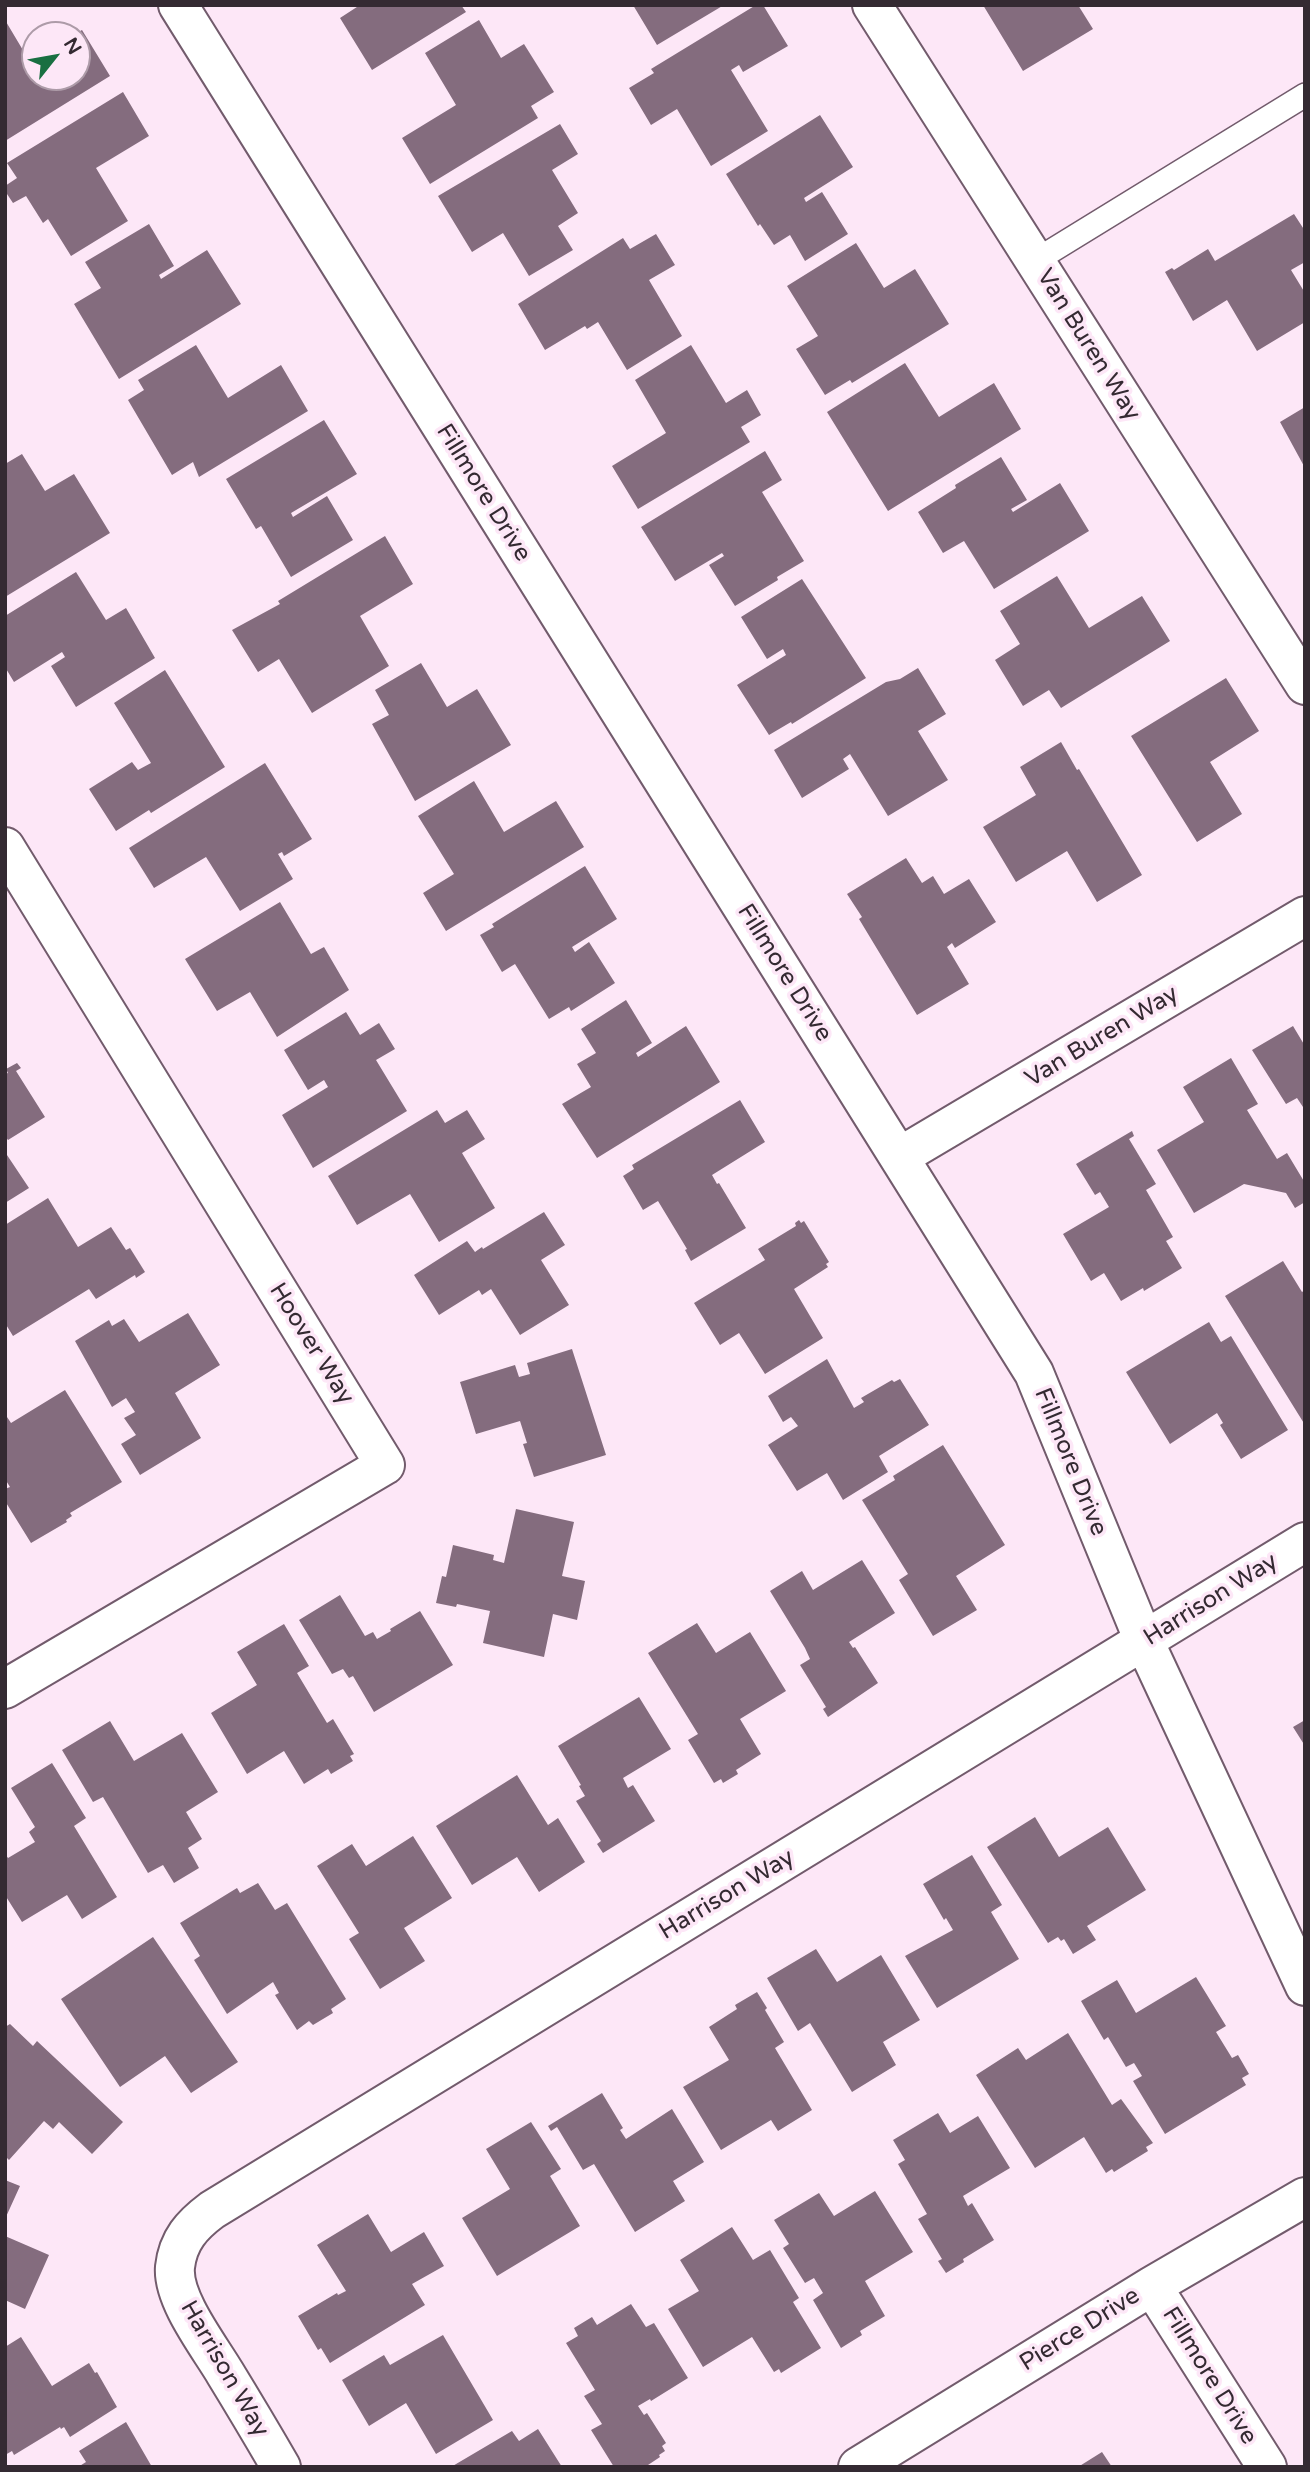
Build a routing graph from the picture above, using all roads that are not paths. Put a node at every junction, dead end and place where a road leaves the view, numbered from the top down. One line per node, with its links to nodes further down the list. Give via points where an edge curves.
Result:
1 (178, 5): 8 (street, Fillmore Drive)
2 (873, 5): 4 (street, Van Buren Way)
3 (1305, 95): 4 (lane)
4 (1035, 261): 5 (street, Van Buren Way)
5 (1305, 685)
6 (5, 847): 11 (street, Hoover Way, via 385,1465)
7 (1305, 916): 8 (street, Van Buren Way)
8 (900, 1157): 10 (street, Fillmore Drive, via 1034,1373)
9 (1305, 1542): 10 (street, Harrison Way)
10 (1144, 1641): 12 (street, Fillmore Drive); 15 (street, Harrison Way, via 192,2225 162,2270)
11 (5, 1689)
12 (1305, 1986)
13 (1305, 2197): 14 (street, Pierce Drive)
14 (1152, 2286): 16 (street, Pierce Drive); 17 (street, Fillmore Drive)
15 (281, 2467)
16 (858, 2467)
17 (1267, 2467)

